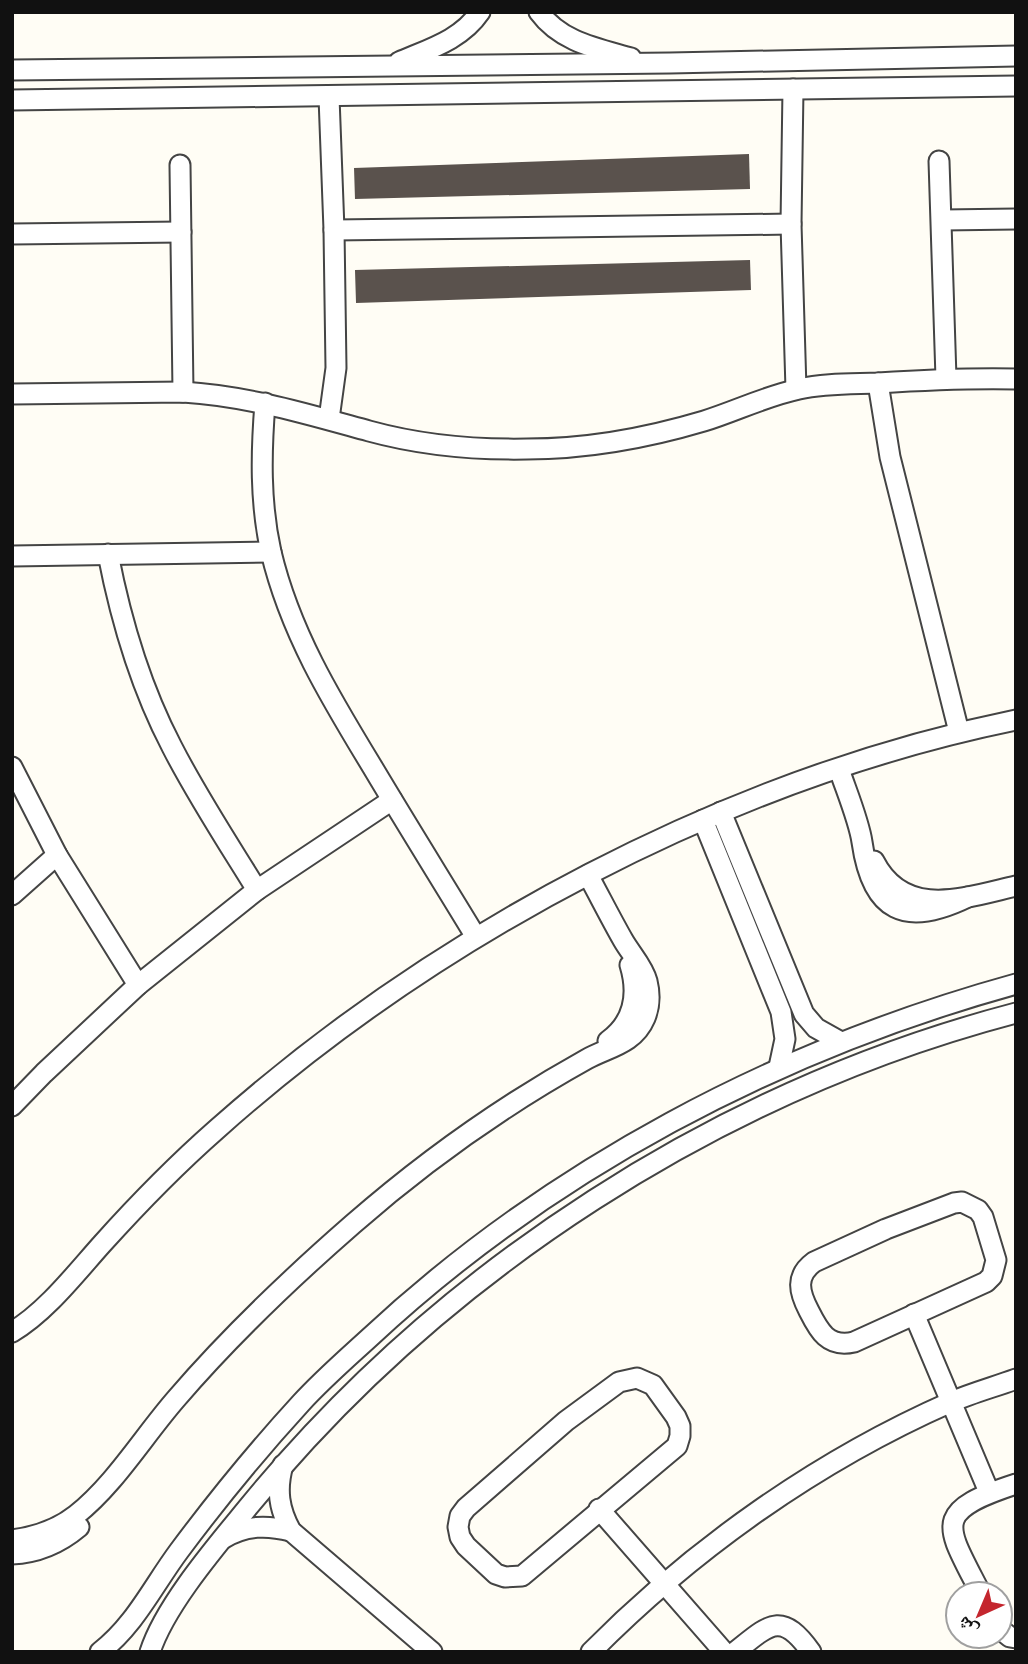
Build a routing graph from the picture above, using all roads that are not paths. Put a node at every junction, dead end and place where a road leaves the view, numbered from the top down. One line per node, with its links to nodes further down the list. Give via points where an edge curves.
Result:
1 (480, 12): 6 (street, via 452,39)
2 (539, 12): 4 (street, via 570,39)
3 (1016, 56): 5 (street)
4 (648, 63): 5 (street); 6 (street)
5 (670, 63): 10 (street, via 647,75 616,76)
6 (391, 66): 7 (street)
7 (12, 70)
8 (1016, 86): 9 (street)
9 (793, 89): 10 (street); 17 (street)
10 (607, 93): 11 (street)
11 (329, 97): 12 (street); 18 (street)
12 (12, 100)
13 (939, 161): 16 (street)
14 (180, 166): 19 (street)
15 (1016, 219): 16 (street)
16 (943, 220): 21 (street)
17 (792, 225): 18 (street); 24 (street)
18 (334, 230): 28 (street, via 336,368)
19 (181, 232): 20 (street); 25 (street)
20 (12, 234)
21 (946, 378): 22 (street); 23 (street)
22 (1016, 379)
23 (878, 383): 24 (street); 33 (street, via 890,457)
24 (796, 389): 28 (street, via 671,430 564,448 474,449 422,442)
25 (183, 392): 26 (street); 27 (street)
26 (12, 394)
27 (265, 403): 28 (street); 29 (street, via 262,481)
28 (329, 419)
29 (271, 552): 30 (street); 36 (street, via 302,644)
30 (108, 554): 31 (street); 41 (street, via 127,634 154,709 189,780)
31 (12, 556)
32 (1016, 720): 33 (street)
33 (960, 732): 35 (street)
34 (12, 767): 38 (street)
35 (839, 769): 37 (street); 40 (street, via 862,841 886,881 903,893 933,901)
36 (392, 800): 41 (street); 43 (street)
37 (712, 816): 39 (street); 44 (street)
38 (57, 855): 42 (street); 46 (street)
39 (588, 875): 43 (street); 58 (street, via 648,984 641,1026 626,1041 512,1104 368,1211 236,1333)
40 (1016, 886)
41 (257, 890): 46 (street)
42 (12, 895)
43 (476, 937): 51 (street, via 393,989 302,1057 216,1130 134,1208)
44 (762, 938): 48 (street, via 804,1014 816,1028); 49 (street, via 783,1020 785,1039)
45 (1016, 984): 48 (street)
46 (138, 985): 50 (street)
47 (1016, 1013): 57 (street, via 935,1037 800,1089 633,1177 530,1244 436,1315)
48 (841, 1042): 49 (street)
49 (779, 1067): 68 (street, via 682,1116 569,1184 453,1265 399,1310 263,1444 183,1545 125,1629)
50 (12, 1106)
51 (58, 1292): 53 (street); 54 (street, via 36,1328)
52 (914, 1314): 52 (street, via 980,1287 992,1276 996,1260 983,1217 971,1205 954,1203 886,1229 814,1262 802,1276 801,1295 817,1328 837,1343 854,1342); 56 (street)
53 (12, 1332)
54 (12, 1347)
55 (1016, 1379): 56 (street)
56 (951, 1402): 60 (street); 67 (street, via 850,1453 754,1514)
57 (283, 1464): 62 (street, via 279,1499); 64 (street)
58 (119, 1469): 63 (street, via 63,1524); 65 (street, via 100,1504 79,1528 52,1545)
59 (1016, 1484): 60 (street)
60 (989, 1492): 66 (street, via 959,1511 952,1529)
61 (599, 1509): 61 (street, via 670,1453 680,1436 676,1417 653,1385 637,1378 619,1381 566,1421 466,1508 458,1527 466,1546 490,1569 513,1578 529,1572); 67 (street)
62 (291, 1531): 64 (street, via 255,1527); 70 (street)
63 (12, 1540)
64 (220, 1541): 69 (street, via 168,1614)
65 (12, 1554)
66 (974, 1580)
67 (664, 1583): 71 (street); 72 (street)
68 (100, 1652)
69 (150, 1652)
70 (432, 1652)
71 (591, 1652)
72 (724, 1652)
73 (735, 1652): 74 (street, via 767,1628 781,1626 795,1632)
74 (811, 1652)

